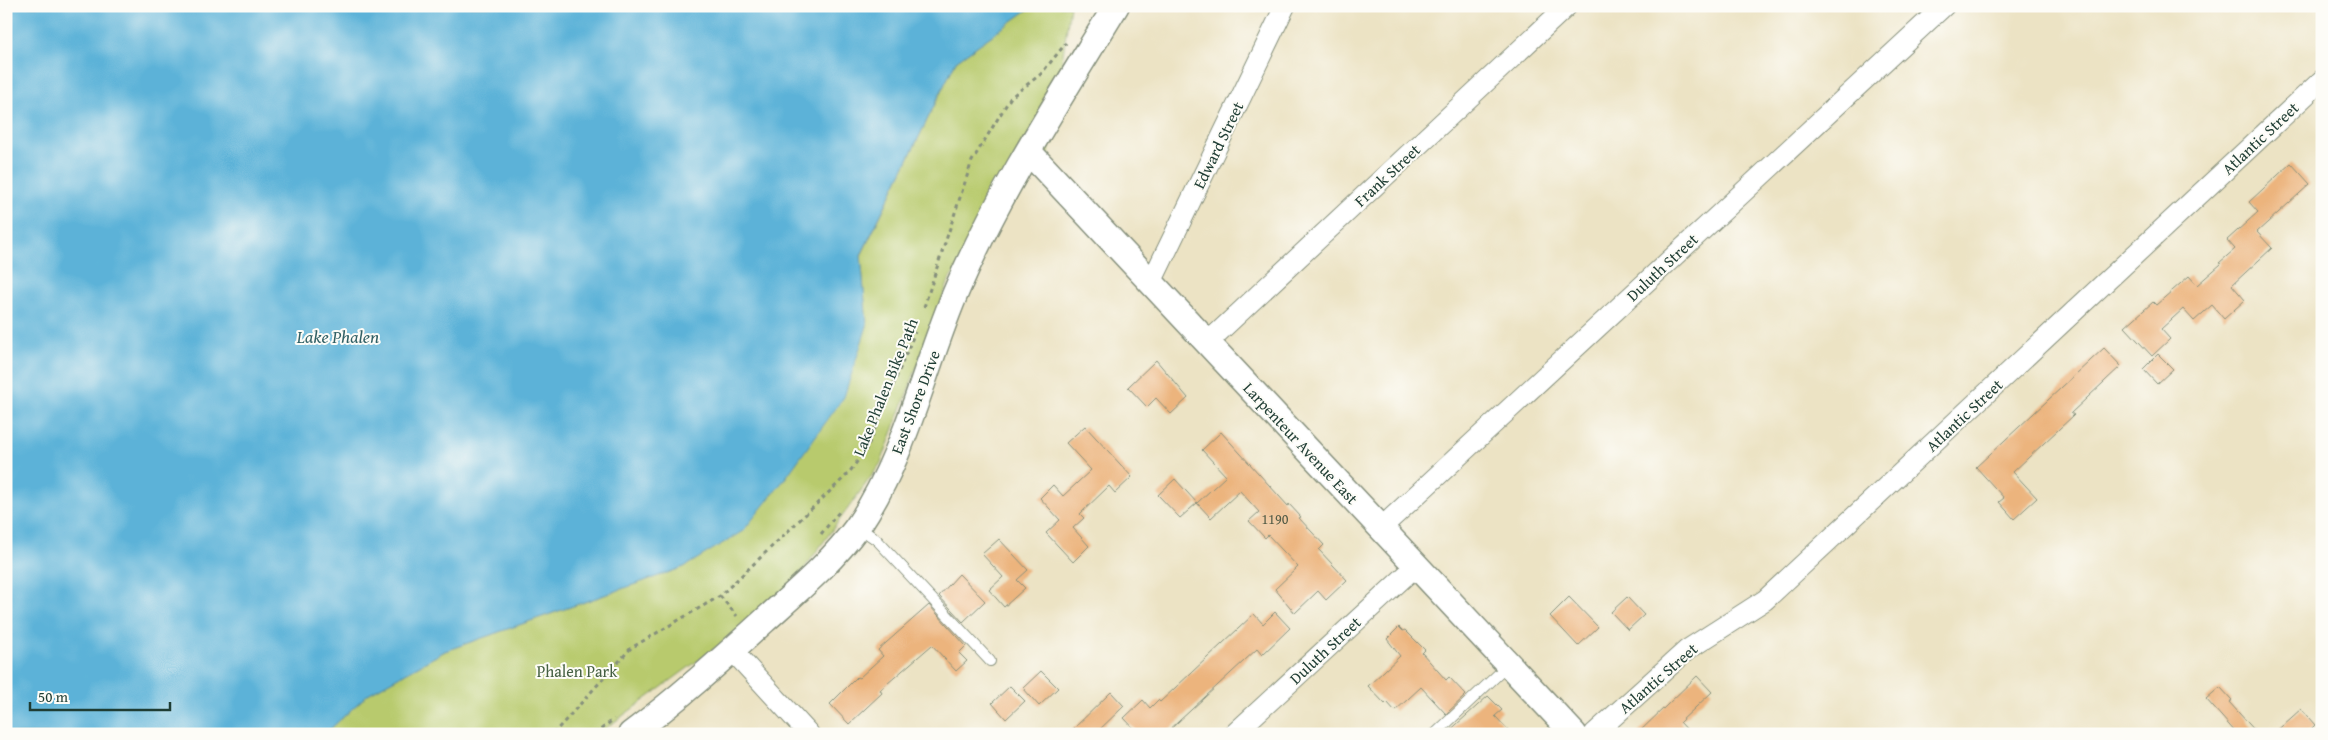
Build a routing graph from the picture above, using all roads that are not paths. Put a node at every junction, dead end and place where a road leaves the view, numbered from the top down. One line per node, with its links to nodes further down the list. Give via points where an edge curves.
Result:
1 (1116, 6): 6 (street, East Shore Drive)
2 (1285, 6): 7 (street, Edward Street)
3 (1567, 6): 8 (street, Frank Street)
4 (1944, 6): 10 (street, Duluth Street)
5 (2322, 80): 20 (street, Atlantic Street, via 1765,600 1687,650)
6 (1028, 151): 7 (street, Larpenteur Avenue East); 9 (street, East Shore Drive, via 1000,200 958,288 893,460)
7 (1151, 283): 8 (street, Larpenteur Avenue East)
8 (1207, 343): 10 (street, Larpenteur Avenue East)
9 (850, 516): 12 (street, East Shore Drive, via 827,562); 13 (lane, via 888,551)
10 (1381, 528): 11 (street, Larpenteur Avenue East)
11 (1416, 566): 14 (street, Larpenteur Avenue East); 17 (street, Duluth Street)
12 (732, 650): 15 (street, East Shore Drive, via 676,700); 16 (street)
13 (990, 661)
14 (1508, 664): 18 (lane); 19 (street, Larpenteur Avenue East)
15 (624, 725)
16 (809, 734)
17 (1234, 734)
18 (1435, 734)
19 (1574, 734)
20 (1594, 734)

